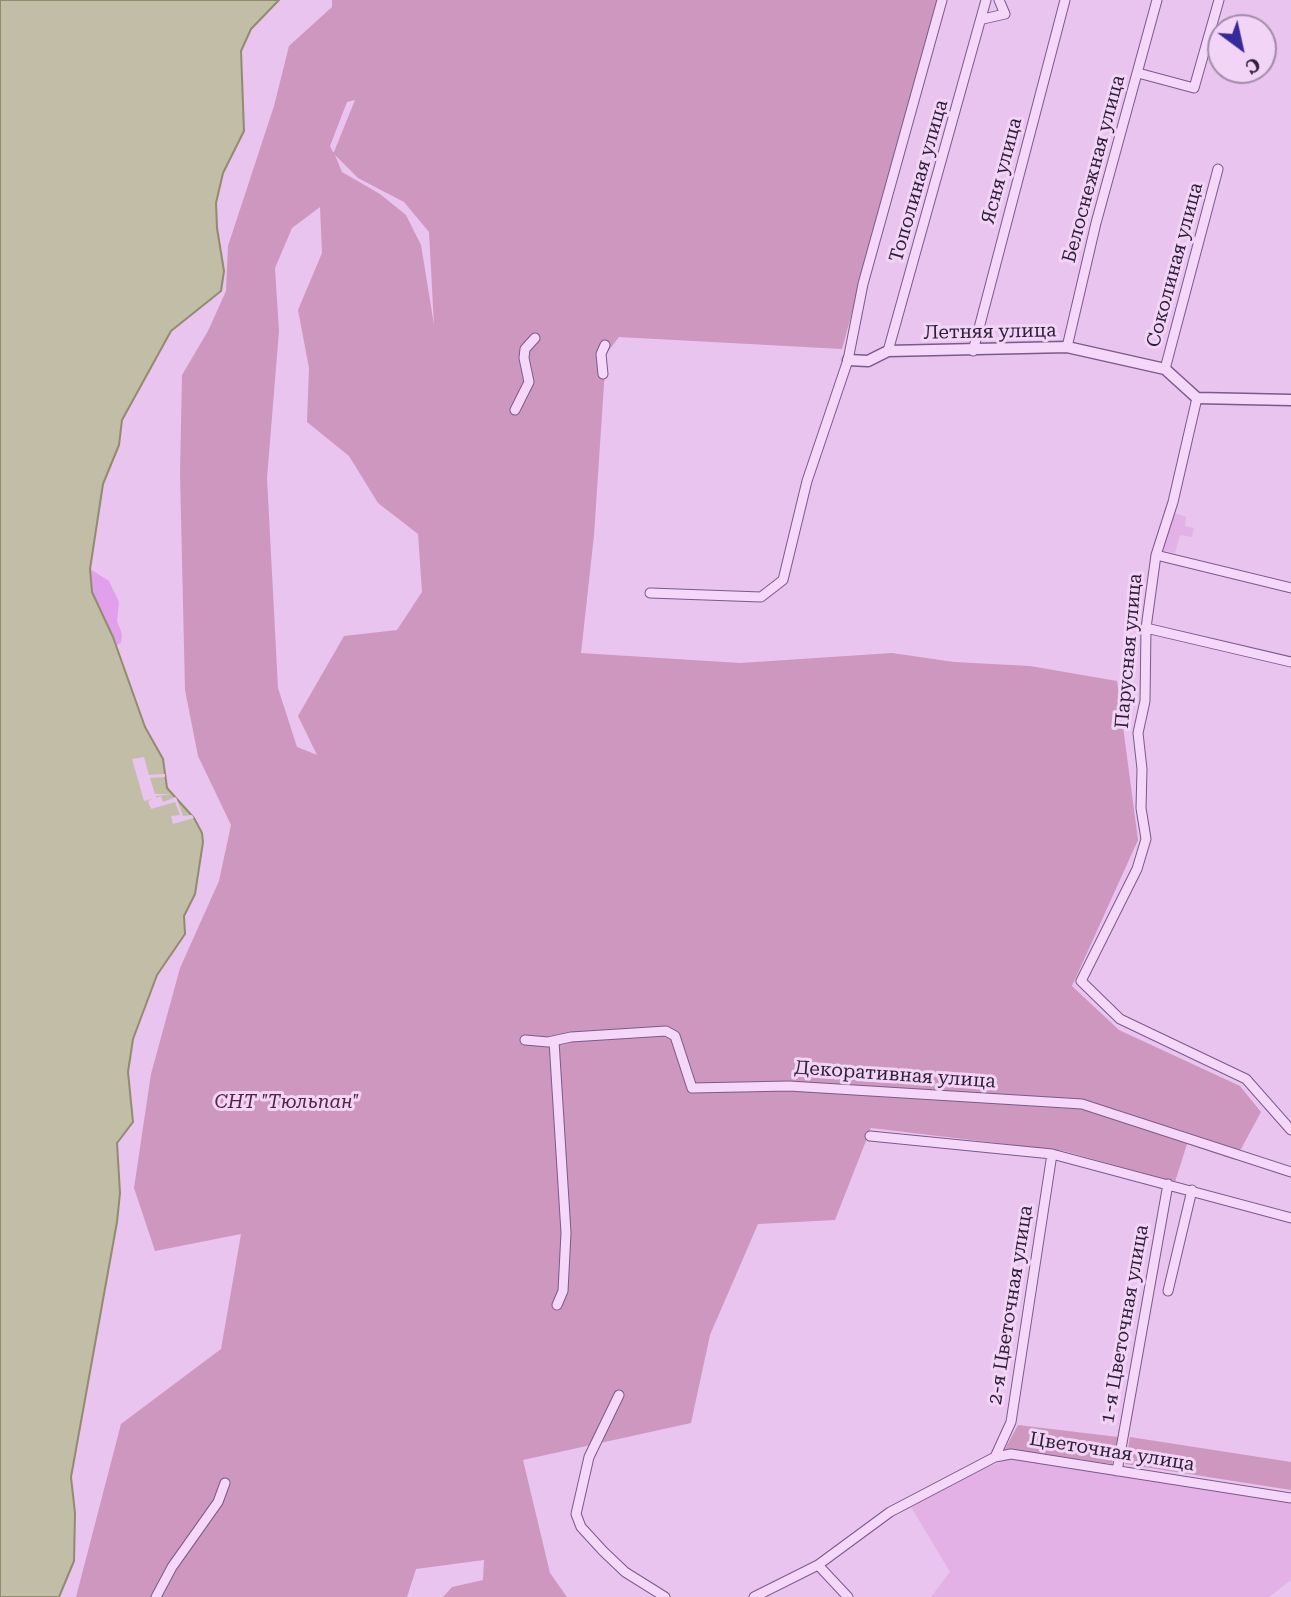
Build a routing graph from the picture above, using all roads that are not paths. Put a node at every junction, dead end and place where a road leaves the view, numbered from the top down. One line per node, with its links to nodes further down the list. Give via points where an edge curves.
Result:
1 (942, 0): 15 (street, via 863,284)
2 (986, 0): 7 (street, Тополиная улица)
3 (999, 0): 7 (street, via 1005,14)
4 (1065, 0): 14 (street, Ясня улица)
5 (1157, 0): 8 (street, Белоснежная улица)
6 (1219, 0): 8 (street, via 1194,88)
7 (983, 19): 13 (street, Тополиная улица)
8 (1138, 74): 12 (street, Белоснежная улица)
9 (1218, 169): 16 (street, Соколиная улица)
10 (535, 338): 20 (street, via 525,349 529,382)
11 (604, 345): 17 (street)
12 (1067, 348): 14 (street, Летняя улица); 16 (street, Летняя улица)
13 (888, 351): 14 (street, Летняя улица); 15 (street, Летняя улица, via 868,361)
14 (973, 351)
15 (848, 360): 23 (street, via 807,481 783,580 761,597)
16 (1165, 369): 18 (street)
17 (603, 374)
18 (1197, 398): 19 (street); 21 (street, Парусная улица)
19 (1291, 400)
20 (514, 410)
21 (1156, 555): 22 (street); 24 (street, Парусная улица)
22 (1291, 588)
23 (650, 593)
24 (1146, 628): 25 (street); 28 (street, Парусная улица, via 1145,701 1138,733 1146,839 1137,869 1081,981 1120,1019 1246,1079)
25 (1291, 662)
26 (525, 1040): 27 (street, Декоративная улица)
27 (554, 1041): 31 (street, Декоративная улица, via 666,1031 675,1036 692,1088 789,1086 1082,1104); 36 (street, via 566,1233 563,1291)
28 (1291, 1130)
29 (870, 1136): 30 (street)
30 (1052, 1154): 32 (street); 38 (street, 2-я Цветочная улица, via 1011,1422)
31 (1291, 1172)
32 (1168, 1184): 33 (street); 39 (street, 1-я Цветочная улица)
33 (1192, 1190): 34 (street); 35 (street)
34 (1291, 1218)
35 (1168, 1291)
36 (557, 1305)
37 (619, 1395): 44 (street, via 589,1457 576,1514 581,1527 625,1572)
38 (995, 1457): 39 (street, Цветочная улица, via 1011,1454); 42 (street, Цветочная улица, via 890,1512)
39 (1117, 1471): 41 (street, Цветочная улица)
40 (225, 1482): 43 (street, via 218,1503)
41 (1291, 1498)
42 (818, 1565): 45 (street, Цветочная улица); 46 (street)
43 (156, 1597)
44 (665, 1597)
45 (754, 1597)
46 (848, 1597)

